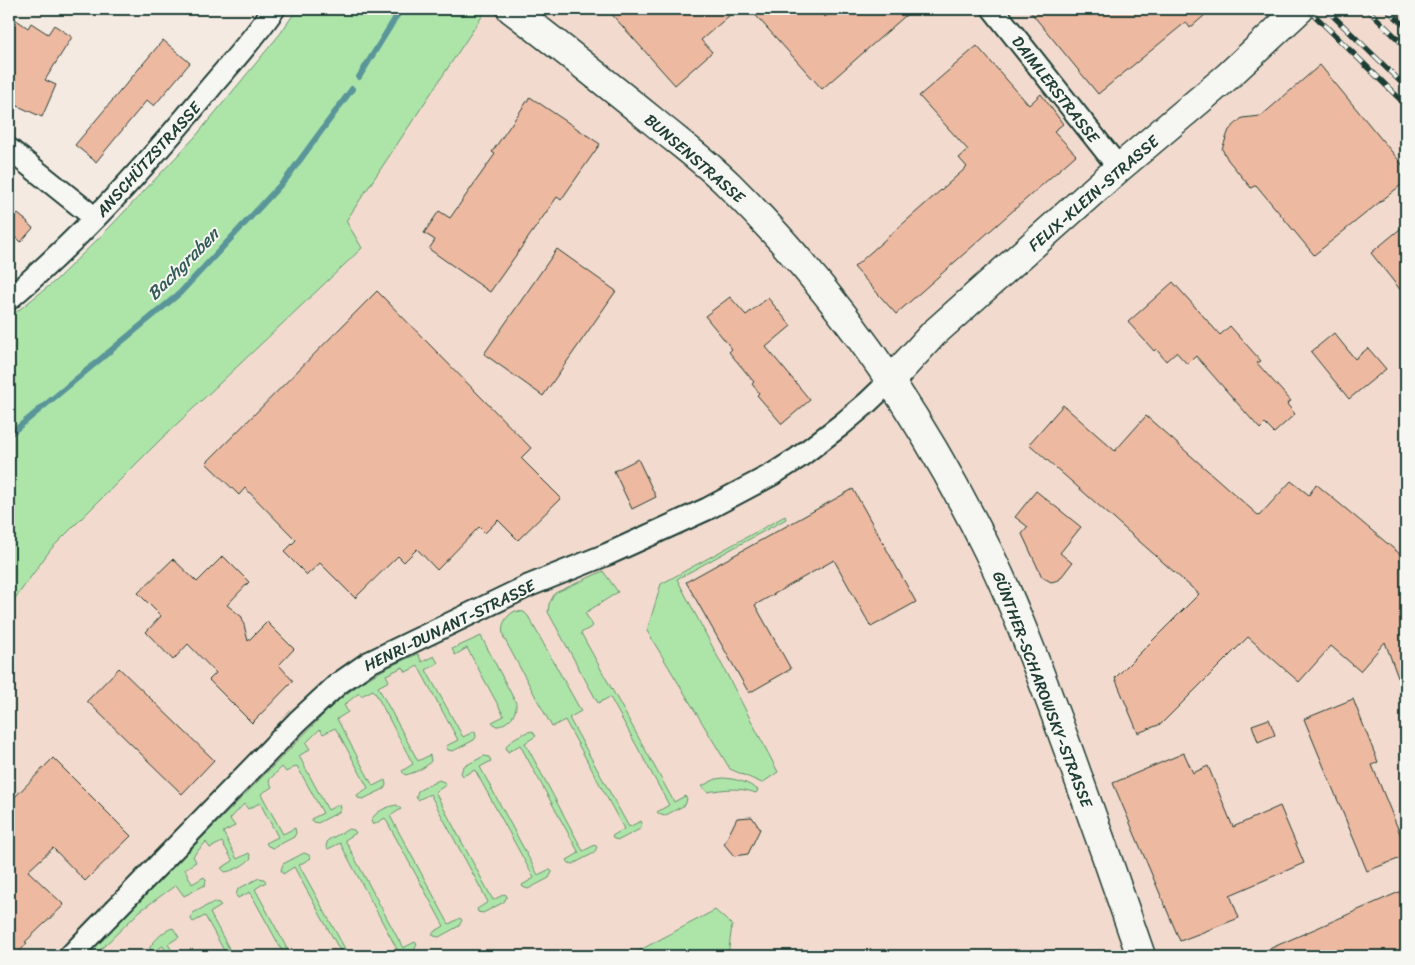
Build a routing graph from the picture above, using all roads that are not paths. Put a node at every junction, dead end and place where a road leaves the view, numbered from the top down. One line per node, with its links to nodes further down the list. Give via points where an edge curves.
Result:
1 (274, 9): 7 (street, ANSCHÜTZSTRASSE, via 180,126)
2 (511, 9): 9 (street, BUNSENSTRASSE, via 727,183 809,273)
3 (993, 9): 6 (street, DAIMLERSTRASSE)
4 (1297, 11): 6 (street, FELIX-KLEIN-STRASSE, via 1226,77)
5 (9, 149): 7 (street)
6 (1119, 168): 9 (street, FELIX-KLEIN-STRASSE, via 933,334)
7 (95, 218): 8 (street, ANSCHÜTZSTRASSE)
8 (9, 299)
9 (890, 381): 10 (street, HENRI-DUNANT-STRASSE, via 841,425 773,474 698,513 528,586 368,662 338,684 298,721); 11 (street, GÜNTHER-SCHAROWSKY-STRASSE, via 932,447 1012,603)
10 (70, 956)
11 (1141, 956)

